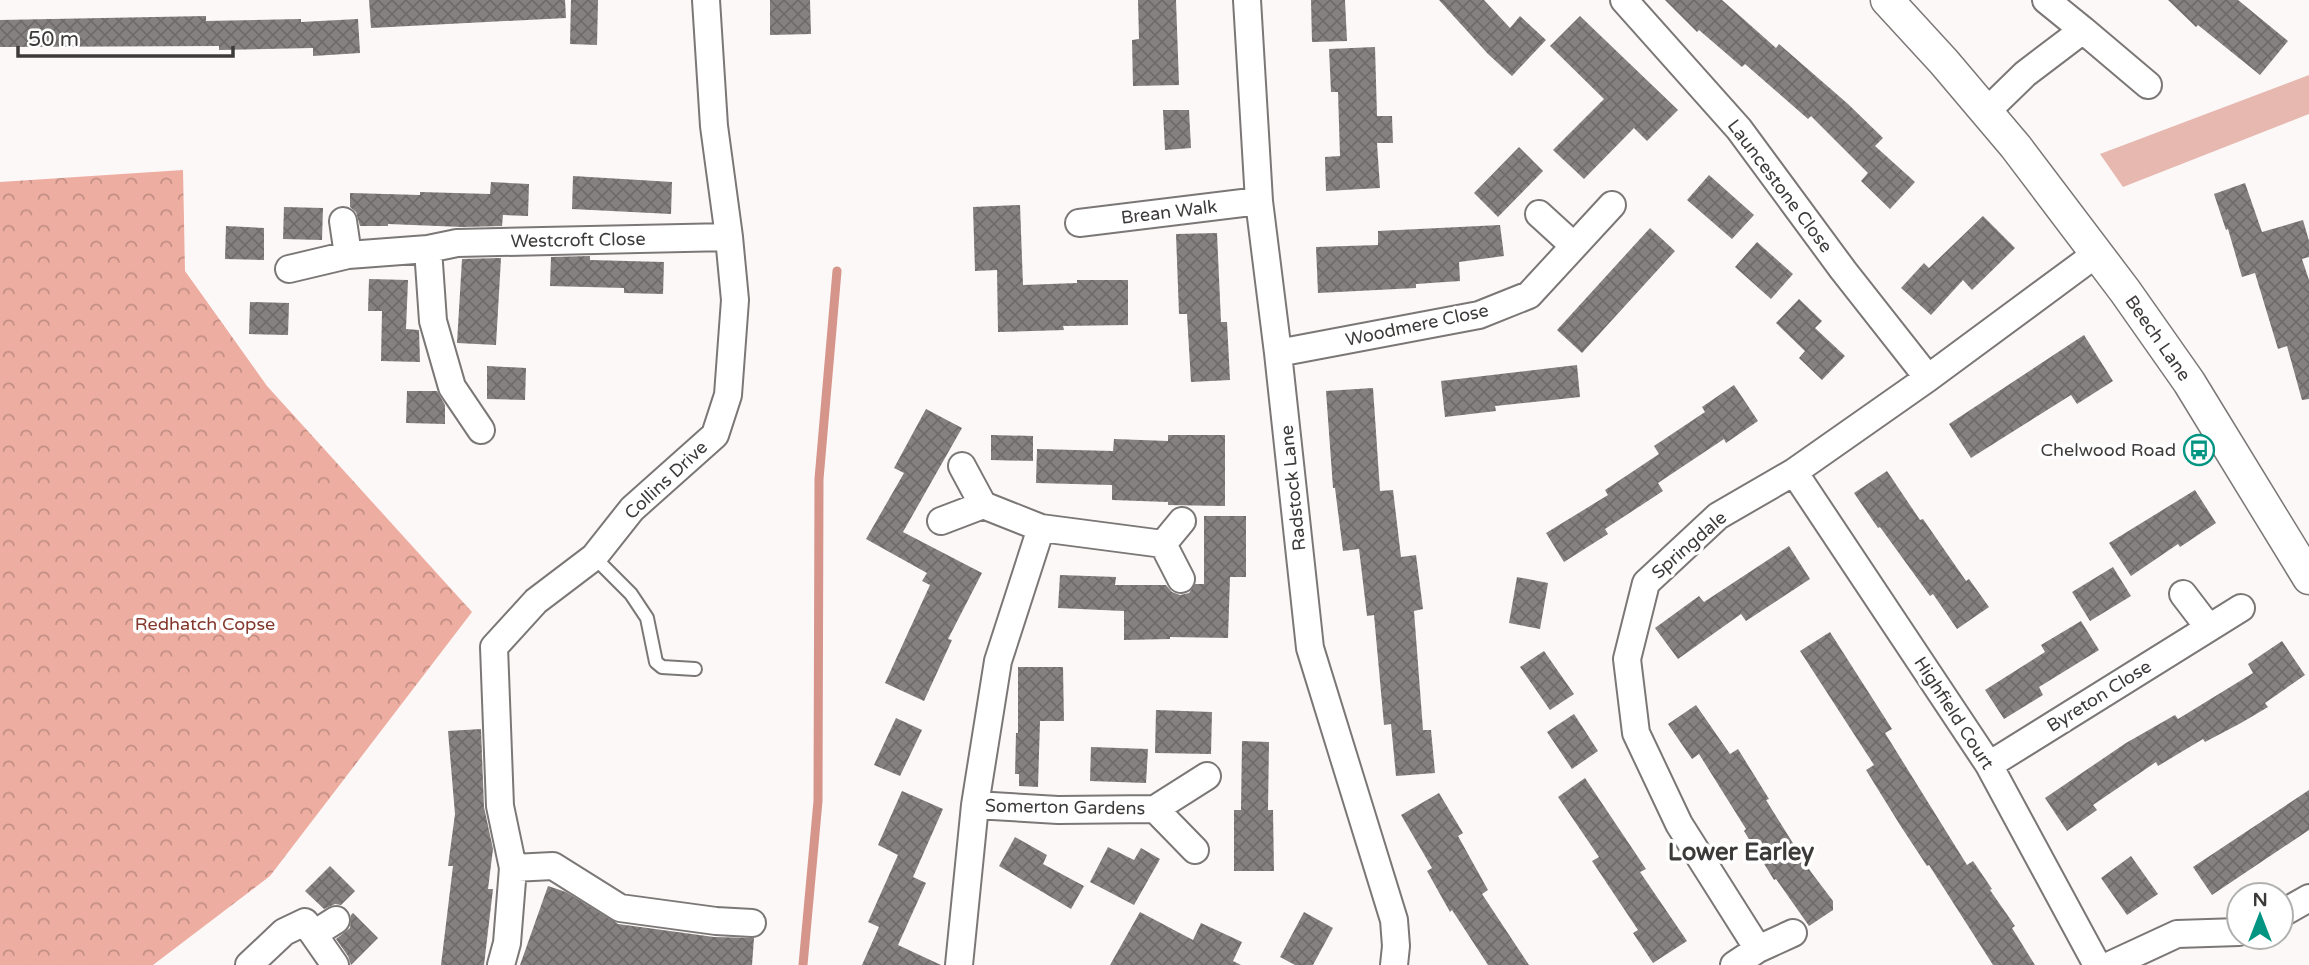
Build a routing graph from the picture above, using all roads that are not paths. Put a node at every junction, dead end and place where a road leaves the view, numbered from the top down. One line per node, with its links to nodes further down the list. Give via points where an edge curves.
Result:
1 (706, 0): 14 (street, Collins Drive, via 714,126)
2 (1247, 0): 9 (street, Radstock Lane)
3 (1625, 0): 21 (street, Launcestone Close, via 1739,129)
4 (1886, 0): 8 (street, Beech Lane)
5 (2046, 0): 6 (street)
6 (2083, 30): 7 (street); 8 (street, via 2025,74)
7 (2148, 85)
8 (1986, 112): 17 (street, Beech Lane)
9 (1259, 201): 13 (street, Brean Walk); 20 (street, Radstock Lane)
10 (1612, 205): 15 (street, Woodmere Close)
11 (1539, 214): 15 (street)
12 (343, 221): 18 (street)
13 (1079, 223)
14 (729, 237): 16 (street, Westcroft Close, via 457,243); 30 (street, Collins Drive, via 735,300 728,395 715,435 632,509)
15 (1574, 246): 20 (street, Woodmere Close, via 1529,295 1479,315)
16 (428, 249): 18 (street, Westcroft Close); 22 (street, via 433,321 452,387)
17 (2096, 254): 21 (street, Springdale); 31 (street, Beech Lane, via 2189,382)
18 (348, 255): 19 (street, Westcroft Close)
19 (289, 270)
20 (1278, 353): 53 (street, Radstock Lane, via 1310,648 1394,920)
21 (1928, 378): 24 (street, Springdale)
22 (481, 430)
23 (961, 466): 25 (street)
24 (1794, 472): 37 (street, Highfield Court); 48 (street, Springdale, via 1718,516 1646,583 1627,659 1636,733 1679,824)
25 (983, 505): 26 (street); 28 (street)
26 (941, 521)
27 (1182, 521): 29 (street)
28 (1041, 528): 29 (street); 39 (street, Somerton Gardens, via 998,661)
29 (1163, 544): 32 (street)
30 (594, 557): 36 (lane, via 631,594 647,618 656,662 662,667); 42 (street, Collins Drive, via 536,601 494,647 500,806)
31 (2309, 578)
32 (1181, 579)
33 (2183, 594): 35 (street)
34 (2241, 608): 35 (street, Byreton Close)
35 (2209, 628): 37 (street, Byreton Close)
36 (695, 669)
37 (1989, 765): 55 (street, Highfield Court)
38 (1207, 776): 40 (street, Somerton Gardens)
39 (975, 805): 40 (street, Somerton Gardens, via 1058,810); 52 (street, Somerton Gardens)
40 (1155, 808): 41 (street, Somerton Gardens)
41 (1195, 850)
42 (513, 868): 44 (street, via 553,866 620,908); 51 (street, Collins Drive)
43 (336, 920): 47 (street)
44 (752, 922)
45 (2225, 932): 56 (street, via 2177,933)
46 (1793, 933): 48 (street)
47 (314, 934): 49 (street, via 305,922 284,932); 50 (street)
48 (1758, 949): 54 (street)
49 (250, 965)
50 (335, 965)
51 (501, 965)
52 (959, 965)
53 (1394, 965)
54 (1734, 965)
55 (2097, 965)
56 (2110, 965)

